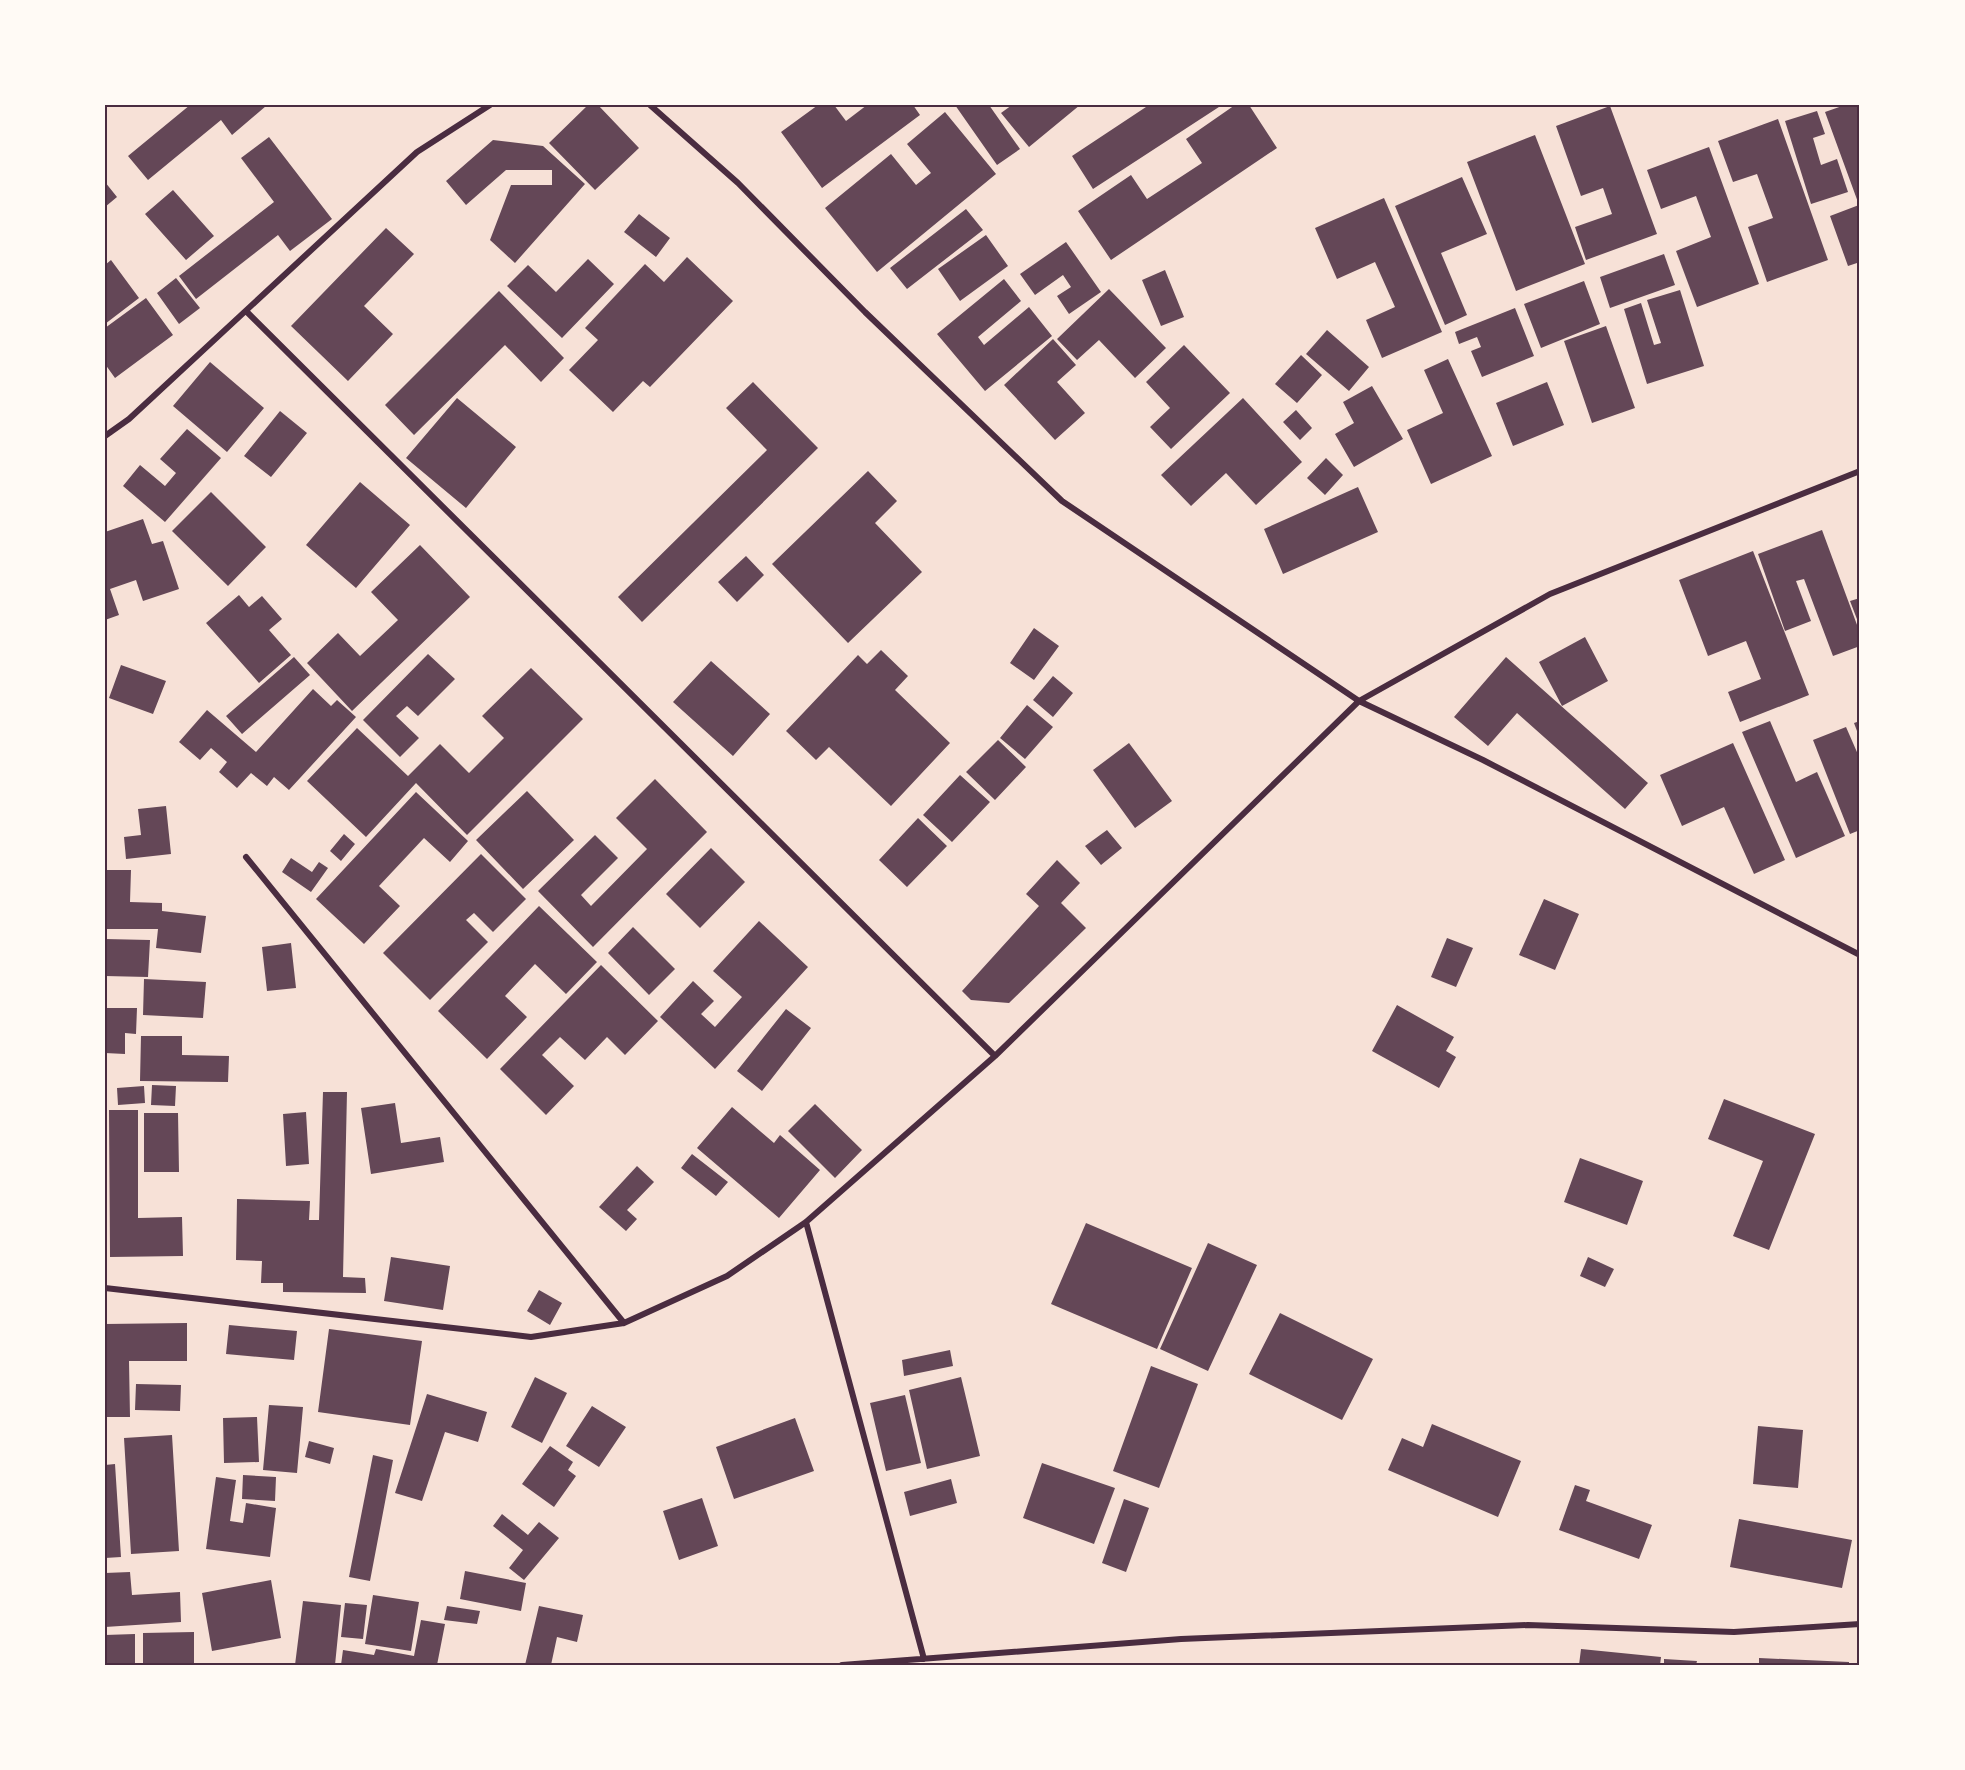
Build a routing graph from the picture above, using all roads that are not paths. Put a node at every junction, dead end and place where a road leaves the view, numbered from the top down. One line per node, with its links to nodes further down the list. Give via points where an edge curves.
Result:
1 (490, 105): 3 (street, via 417,152)
2 (650, 105): 6 (street, via 738,183 865,312 1062,501)
3 (246, 311): 4 (street, via 129,419); 9 (street)
4 (105, 436)
5 (1860, 471): 6 (street, via 1550,594)
6 (1359, 701): 8 (street, via 1483,760); 9 (street)
7 (246, 857): 12 (street)
8 (1860, 955)
9 (995, 1056): 10 (street)
10 (806, 1222): 12 (street, via 727,1276); 14 (street)
11 (105, 1288): 12 (street, via 531,1337)
12 (624, 1323)
13 (1860, 1624): 14 (street, via 1734,1632 1528,1625 1181,1639)
14 (924, 1659): 15 (street)
15 (842, 1665)

